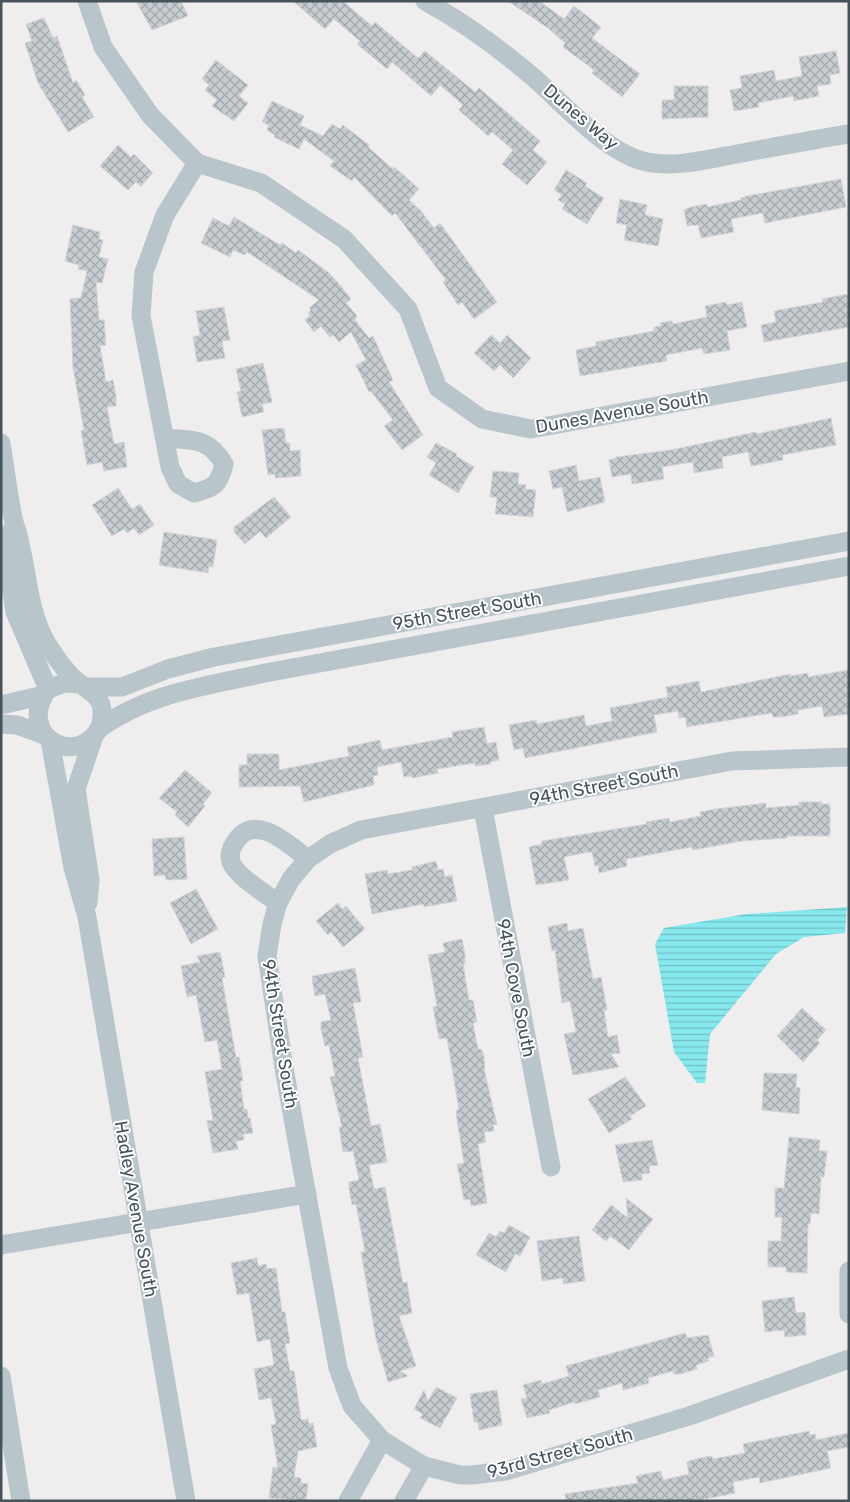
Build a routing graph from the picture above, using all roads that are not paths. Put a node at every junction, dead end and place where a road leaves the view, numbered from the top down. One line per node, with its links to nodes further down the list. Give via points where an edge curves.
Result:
1 (87, 1): 4 (street, Dunes Avenue South, via 103,47 150,115)
2 (424, 1): 3 (street, Dunes Way, via 459,20 532,76 620,152 644,162 699,160)
3 (849, 134)
4 (197, 163): 5 (street, Dunes Avenue South, via 261,183 344,239 408,309 438,388 482,419 531,429); 6 (street, via 165,214 144,272 141,316)
5 (849, 371)
6 (166, 438)
7 (1, 443): 8 (street)
8 (13, 520): 11 (street, via 37,625 46,643); 12 (street, via 9,571 15,612)
9 (849, 541): 11 (street, 95th Street South, via 214,657 168,669 122,687)
10 (849, 566): 15 (street, 95th Street South, via 172,693 126,711)
11 (83, 685): 12 (street, via 64,683); 15 (street, via 98,698 101,706 102,722)
12 (46, 692): 13 (street); 16 (street, via 38,715)
13 (1, 705)
14 (1, 724): 16 (street, via 22,726)
15 (96, 733): 16 (street, via 88,742 73,747); 21 (street, Hadley Avenue South, via 76,789 90,880)
16 (48, 737): 21 (street, Hadley Avenue South, via 73,868)
17 (849, 757): 18 (street, 94th Street South, via 732,761)
18 (483, 809): 19 (street, 94th Street South, via 361,830 330,844); 22 (street, 94th Cove South)
19 (308, 859): 20 (street, 94th Street South, via 291,879); 20 (street, via 281,838 255,828 240,834 231,847 231,863 240,874)
20 (278, 903): 23 (street, 94th Street South, via 267,956)
21 (87, 917): 24 (street, Hadley Avenue South)
22 (551, 1168)
23 (307, 1194): 24 (street); 30 (street, 93rd Street South, via 344,1388 357,1413)
24 (138, 1222): 25 (street); 33 (street, Hadley Avenue South)
25 (1, 1245)
26 (849, 1270): 27 (street)
27 (849, 1314)
28 (849, 1359): 31 (street, 93rd Street South, via 690,1416 506,1471 460,1475)
29 (1, 1376): 32 (street)
30 (382, 1440): 31 (street, 93rd Street South); 34 (street)
31 (424, 1466): 35 (street)
32 (21, 1501)
33 (186, 1501)
34 (348, 1501)
35 (404, 1501)

